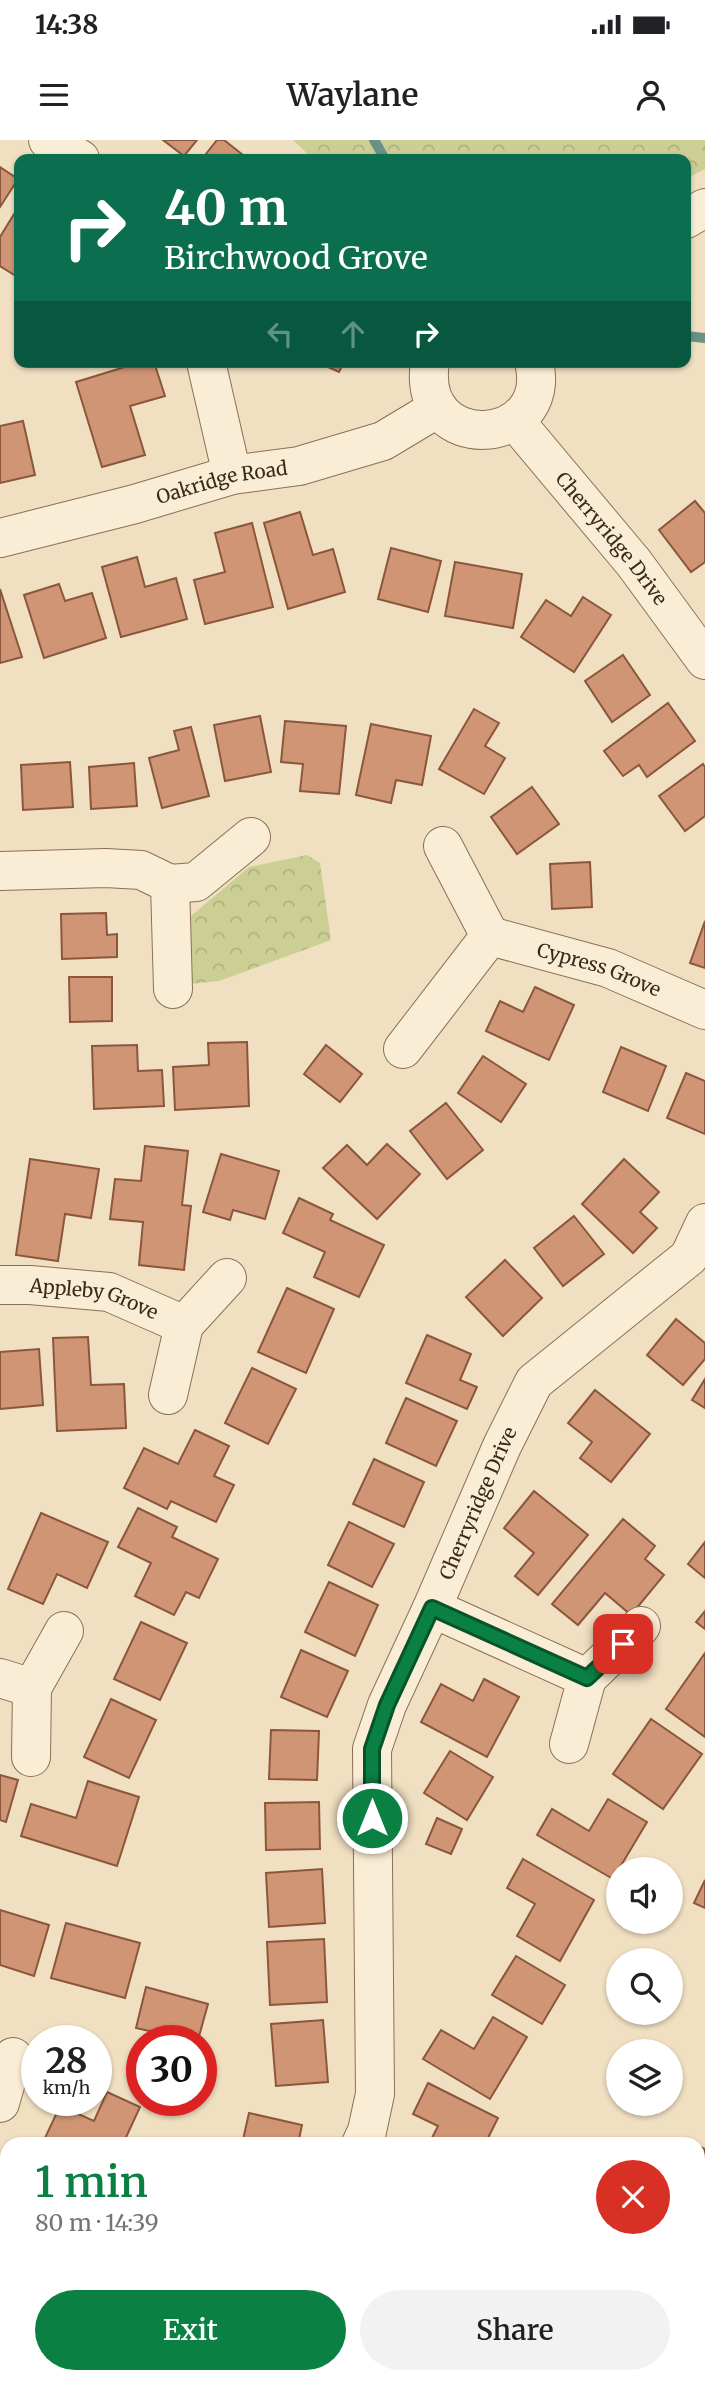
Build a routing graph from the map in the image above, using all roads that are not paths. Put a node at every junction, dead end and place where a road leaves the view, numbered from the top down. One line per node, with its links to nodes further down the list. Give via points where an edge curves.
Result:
1 (48, 140): 2 (street)
2 (72, 154)
3 (207, 368): 8 (street)
4 (429, 368): 6 (street, via 430,394)
5 (535, 368): 7 (street, via 532,399)
6 (438, 408): 7 (street, via 447,419 473,431 502,428); 8 (street, Oakridge Road, via 383,441 299,467)
7 (515, 421): 10 (street, Cherryridge Drive, via 634,563)
8 (232, 475): 9 (street, Oakridge Road)
9 (0, 538)
10 (705, 660)
11 (251, 836): 14 (street, via 196,882)
12 (443, 846): 15 (street)
13 (0, 871): 14 (street, via 141,870)
14 (170, 884): 16 (street)
15 (490, 936): 17 (street, Cypress Grove, via 608,968); 18 (street)
16 (173, 989)
17 (705, 1010)
18 (403, 1049)
19 (705, 1223): 20 (street, Cherryridge Drive)
20 (697, 1263): 25 (street, Cherryridge Drive, via 534,1382)
21 (227, 1278): 23 (street, Appleby Grove)
22 (0, 1285): 23 (street, Appleby Grove, via 109,1292)
23 (184, 1325): 24 (street, Appleby Grove)
24 (168, 1395)
25 (432, 1608): 28 (street); 34 (street, Cherryridge Drive, via 372,1749 375,2094)
26 (641, 1626): 28 (street)
27 (64, 1631): 29 (street)
28 (587, 1678): 30 (street)
29 (16, 1683): 31 (street)
30 (569, 1744)
31 (31, 1757)
32 (13, 2057): 33 (street)
33 (0, 2103)
34 (364, 2137)

